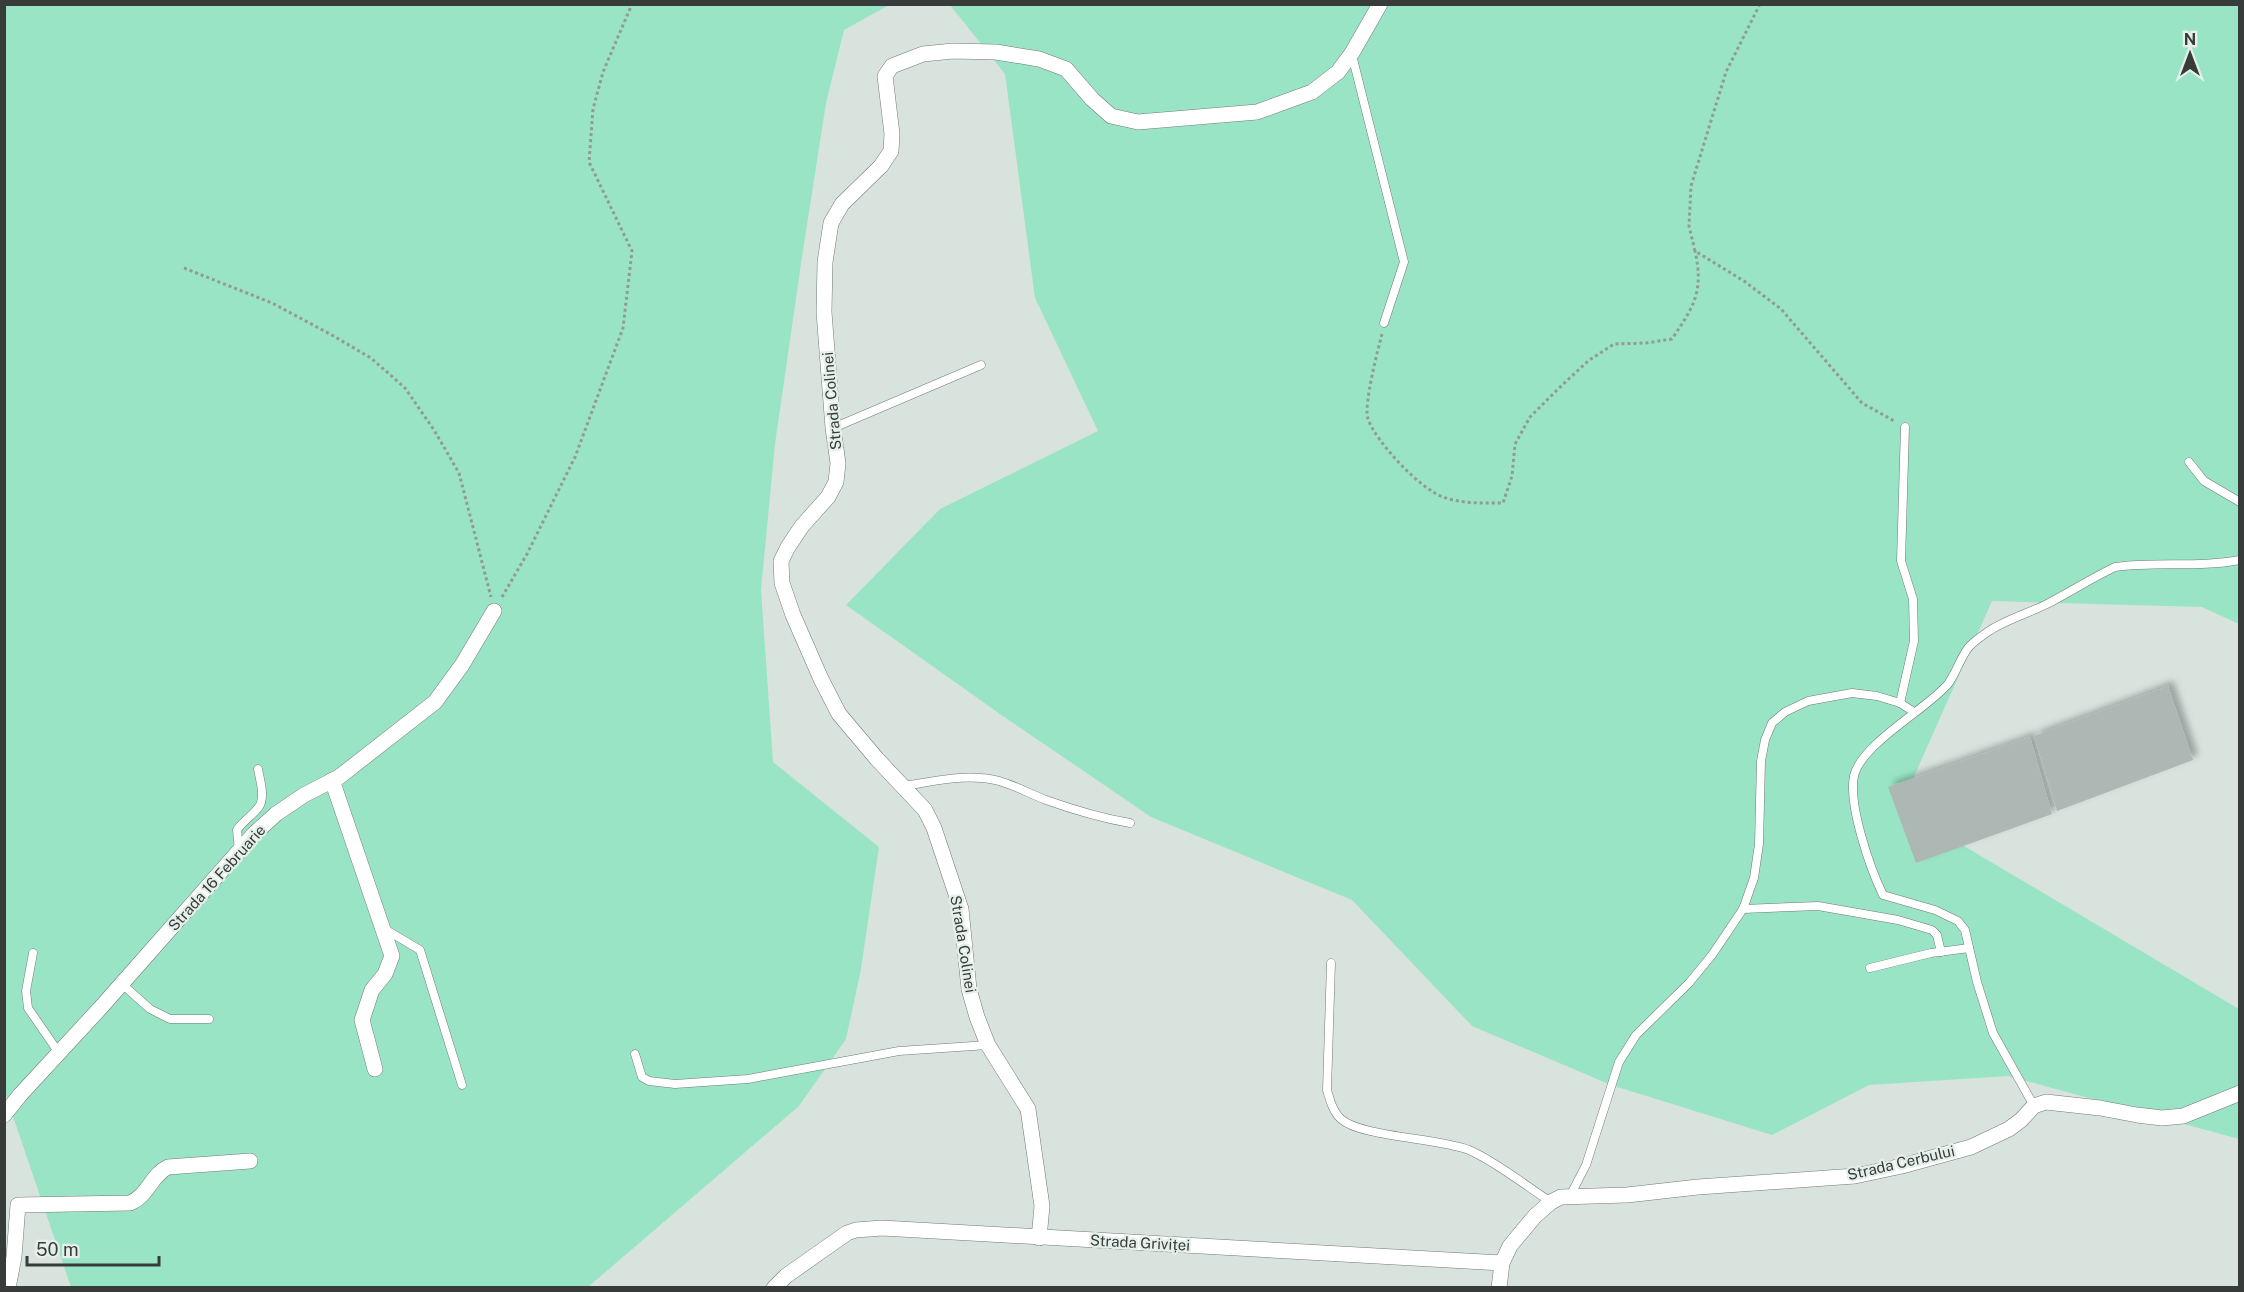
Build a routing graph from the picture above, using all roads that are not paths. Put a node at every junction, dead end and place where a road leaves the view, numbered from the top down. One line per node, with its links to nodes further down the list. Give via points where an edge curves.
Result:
1 (1380, 4): 2 (street, Strada Colinei)
2 (1352, 53): 3 (lane, via 1404,262); 6 (street, Strada Colinei, via 1338,72 1312,92 1257,112 1138,122 1111,116 1066,69 1039,59 953,51 924,54 892,66 885,76 891,151 842,204 831,223 824,312)
3 (1384, 323)
4 (981, 365): 6 (lane)
5 (1905, 427): 11 (lane, via 1901,561 1913,599 1914,641)
6 (833, 428): 15 (street, Strada Colinei, via 838,463 836,482 781,561 782,583 839,714)
7 (2189, 462): 8 (lane, via 2204,481)
8 (2240, 502)
9 (2240, 560): 12 (lane, via 2192,566 2115,567 1978,639 1947,684)
10 (495, 611): 14 (street, Strada 16 Februarie, via 435,702)
11 (1900, 703): 12 (lane); 18 (lane, via 1852,693 1808,701 1772,723 1761,761 1760,844)
12 (1914, 712): 20 (lane, via 1858,767 1854,778 1857,817 1883,895 1958,921 1965,930)
13 (258, 769): 17 (lane, via 260,807 237,830)
14 (332, 780): 17 (street, Strada 16 Februarie, via 276,814); 19 (street)
15 (902, 786): 16 (lane, via 982,777 1100,818); 27 (street, Strada Colinei, via 925,810 945,859 961,909 969,989)
16 (1130, 823)
17 (239, 852): 25 (street, Strada 16 Februarie)
18 (1743, 909): 21 (lane, via 1818,906 1898,920 1932,930); 36 (lane, via 1712,955 1636,1035 1619,1062 1586,1165)
19 (382, 928): 30 (street, via 392,956 385,974 372,990 362,1020); 31 (lane, via 420,950)
20 (1969, 948): 21 (lane); 33 (lane, via 1993,1033)
21 (1941, 952): 24 (lane)
22 (33, 953): 28 (lane, via 26,991 28,1008)
23 (1332, 963): 37 (lane, via 1327,1090 1341,1119 1356,1127 1467,1149)
24 (1870, 968)
25 (122, 984): 26 (lane, via 150,1009 170,1019); 28 (street, Strada 16 Februarie)
26 (209, 1019)
27 (988, 1044): 29 (lane, via 899,1051 770,1076 675,1084 642,1077); 38 (street, Strada Colinei, via 1028,1109 1042,1206)
28 (59, 1053): 34 (street, Strada 16 Februarie)
29 (635, 1054)
30 (375, 1069)
31 (462, 1085)
32 (2240, 1093): 33 (street, via 2183,1116 2162,1118 2066,1103)
33 (2034, 1106): 36 (street, Strada Cerbului, via 2008,1129 1971,1147 1877,1172 1627,1195)
34 (4, 1115)
35 (250, 1161): 40 (street, via 168,1167 158,1171 138,1200 130,1203 18,1205)
36 (1570, 1196): 37 (street, Strada Cerbului)
37 (1551, 1202): 39 (street, Strada Cerbului, via 1522,1230)
38 (1039, 1238): 39 (street, Strada Griviței); 41 (street, Strada Griviței, via 882,1227 856,1230 836,1240)
39 (1502, 1263): 42 (street)
40 (8, 1287)
41 (774, 1287)
42 (1499, 1287)

